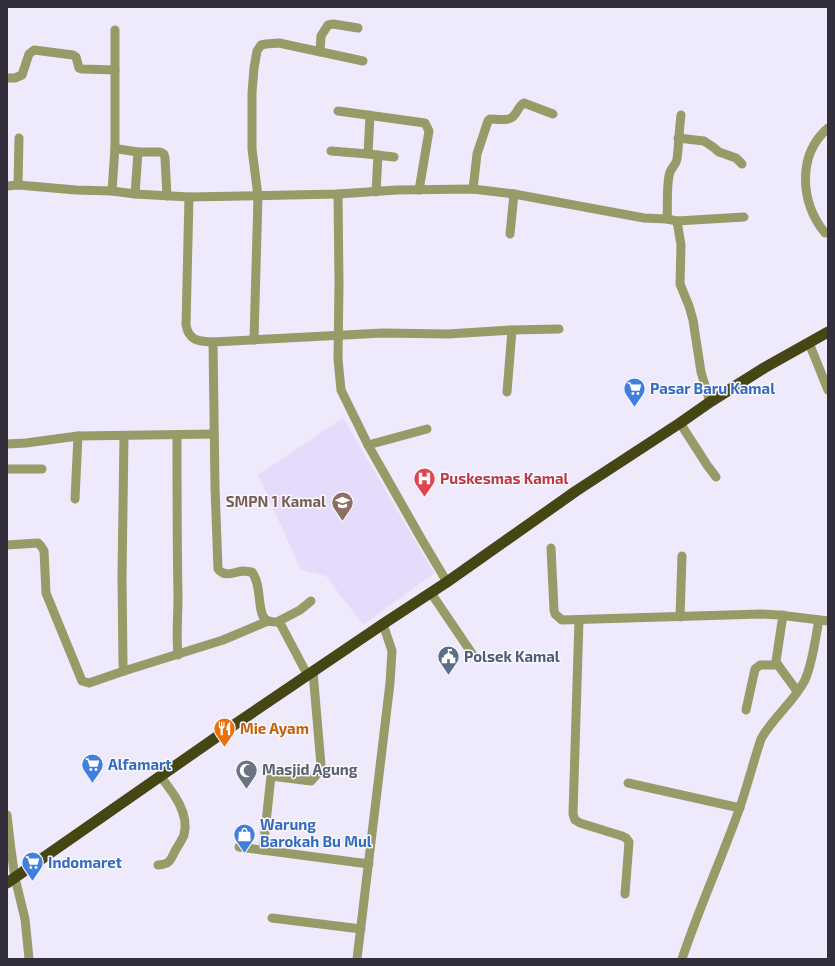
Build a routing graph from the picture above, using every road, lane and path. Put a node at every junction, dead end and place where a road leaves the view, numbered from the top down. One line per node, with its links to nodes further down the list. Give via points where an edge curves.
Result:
1 (358, 28): 3 (street, via 328,25 321,36)
2 (115, 30): 5 (street)
3 (320, 52): 4 (street); 30 (street, via 279,44 266,44 257,51 252,93 252,149)
4 (363, 61)
5 (116, 70): 6 (street, via 82,69 79,68 76,56 34,50 29,54 22,75); 14 (street)
6 (7, 78)
7 (338, 111): 9 (street)
8 (553, 114): 22 (street, via 524,103 509,119 490,119 477,154)
9 (370, 115): 17 (street); 23 (street, via 425,124 428,127)
10 (681, 115): 13 (street)
11 (828, 128): 35 (street, via 816,140 807,160 805,174 812,212)
12 (19, 138): 20 (street)
13 (678, 138): 19 (street, via 704,142 719,152 736,158); 33 (street, via 677,160 670,171 668,182)
14 (115, 147): 16 (street); 24 (street)
15 (331, 151): 17 (street)
16 (138, 152): 26 (street); 29 (street, via 164,154)
17 (373, 155): 18 (street); 25 (street)
18 (394, 157)
19 (742, 164)
20 (18, 185): 21 (street); 24 (street)
21 (7, 186)
22 (473, 189): 23 (street); 28 (street)
23 (419, 190): 25 (street)
24 (112, 191): 26 (street)
25 (376, 192): 27 (street)
26 (135, 194): 29 (street)
27 (338, 194): 30 (street); 40 (street)
28 (514, 194): 33 (street, via 644,218); 36 (street)
29 (167, 196): 31 (street)
30 (258, 196): 31 (street); 41 (street)
31 (189, 197): 42 (street, via 186,325 192,338)
32 (744, 217): 34 (street)
33 (667, 219): 34 (street)
34 (677, 221): 46 (street, via 681,245 680,284 693,320 701,372)
35 (825, 233)
36 (510, 234)
37 (559, 329): 38 (street)
38 (512, 330): 40 (street); 45 (street)
39 (828, 332): 43 (highway)
40 (338, 336): 41 (street); 54 (street, via 341,390)
41 (254, 340): 42 (street)
42 (213, 342): 49 (street)
43 (809, 343): 44 (street); 46 (highway)
44 (828, 390)
45 (507, 392)
46 (710, 402): 47 (highway)
47 (680, 423): 57 (street); 62 (highway, via 576,491)
48 (427, 429): 54 (street)
49 (214, 434): 50 (street); 69 (street, via 218,570 226,575 252,572 258,582 263,618)
50 (177, 435): 52 (street); 71 (street)
51 (78, 436): 52 (street); 53 (street); 58 (street)
52 (124, 436): 74 (street)
53 (7, 444)
54 (368, 445): 62 (street)
55 (7, 469): 56 (street)
56 (42, 470)
57 (716, 477)
58 (75, 499)
59 (7, 545): 74 (street, via 38,543 44,551 46,593 82,681 89,683)
60 (551, 548): 67 (street, via 555,614 562,620)
61 (682, 556): 66 (street)
62 (447, 582): 63 (highway)
63 (431, 593): 70 (highway); 72 (street)
64 (311, 601): 69 (street, via 300,610)
65 (783, 615): 66 (street); 68 (street); 73 (street, via 776,660)
66 (680, 617): 67 (street)
67 (579, 620): 87 (street, via 573,814 575,820 580,823 622,836 629,842)
68 (824, 620): 76 (street, via 811,663)
69 (272, 621): 71 (street); 75 (street, via 280,623)
70 (383, 624): 75 (highway); 84 (street, via 392,651)
71 (178, 655): 74 (street)
72 (473, 655)
73 (778, 665): 76 (street); 77 (street, via 760,665 755,669)
74 (124, 671)
75 (310, 674): 78 (highway); 83 (street, via 321,765 319,772 311,780 272,776)
76 (797, 691): 80 (street, via 760,739)
77 (746, 710)
78 (160, 776): 85 (street, via 179,802 184,821 184,834 170,862); 86 (highway)
79 (628, 783): 80 (street)
80 (740, 808): 92 (street)
81 (7, 815): 86 (street)
82 (239, 847): 83 (street)
83 (263, 850): 84 (street)
84 (369, 864): 89 (street)
85 (158, 865)
86 (11, 881): 90 (street, via 25,919)
87 (625, 894)
88 (272, 918): 89 (street)
89 (361, 929): 91 (street)
90 (30, 959)
91 (357, 959)
92 (682, 959)

